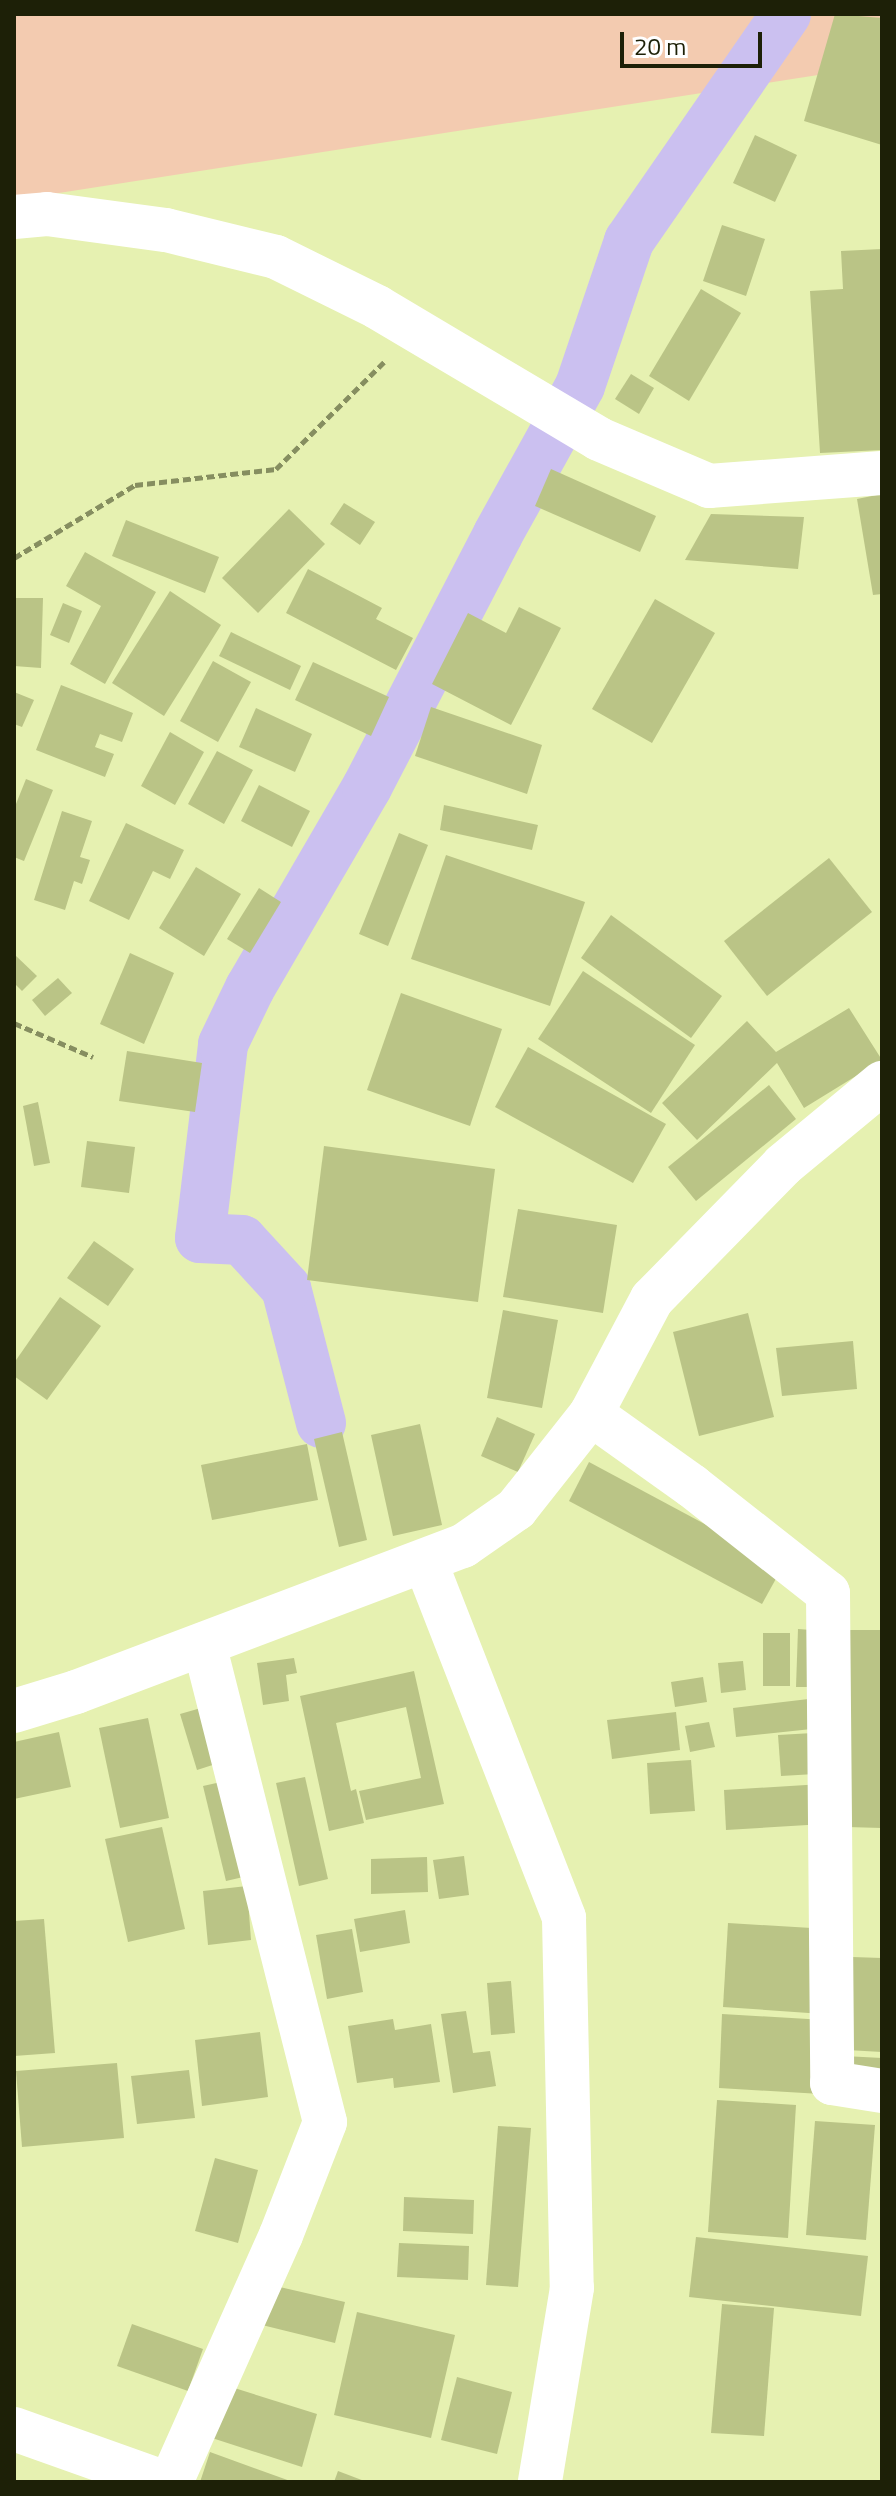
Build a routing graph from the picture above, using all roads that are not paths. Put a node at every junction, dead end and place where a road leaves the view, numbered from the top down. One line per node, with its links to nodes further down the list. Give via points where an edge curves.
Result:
1 (14, 217): 2 (street, via 47,214 166,230 276,257 415,330 599,439 709,486)
2 (882, 473)
3 (882, 1083): 4 (street, via 783,1165 652,1299)
4 (591, 1414): 5 (street, via 516,1509 463,1546); 8 (street, via 828,1593 832,2083)
5 (425, 1561): 6 (street); 12 (street, via 564,1918 572,2288)
6 (204, 1644): 7 (street); 11 (street, via 325,2122)
7 (14, 1711)
8 (882, 2091)
9 (14, 2429): 10 (street)
10 (163, 2482)
11 (171, 2482)
12 (540, 2482)

